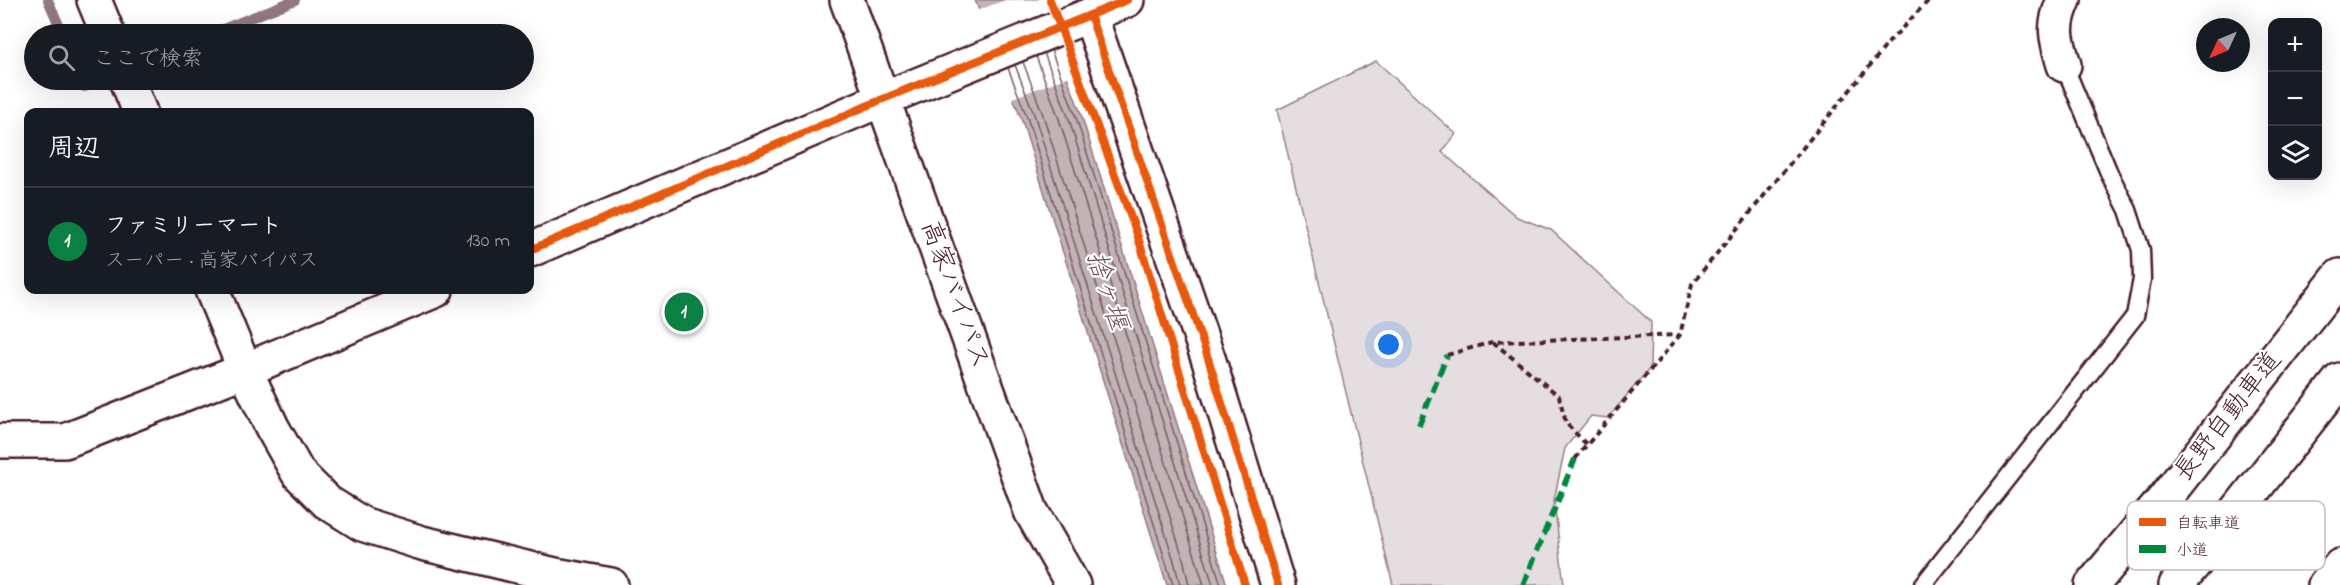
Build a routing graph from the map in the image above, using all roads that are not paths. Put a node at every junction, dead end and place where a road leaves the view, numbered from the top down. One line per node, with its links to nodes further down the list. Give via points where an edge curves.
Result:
1 (94, 0): 6 (main road)
2 (847, 0): 9 (main road, 高家バイパス)
3 (1127, 0): 5 (main road)
4 (2064, 0): 7 (main road, via 2056,19)
5 (1082, 18): 9 (main road); 26 (main road, via 1209,361)
6 (104, 24)
7 (2064, 65): 27 (lane, via 2128,210 2141,250 2142,279 2135,316)
8 (131, 90): 10 (main road)
9 (883, 99): 11 (main road); 25 (main road, 高家バイパス, via 1031,511)
10 (138, 108)
11 (534, 248)
12 (2340, 276): 18 (main road, 長野自動車道)
13 (214, 294): 15 (main road)
14 (426, 294): 15 (main road)
15 (245, 370): 17 (main road, via 65,441); 23 (main road, via 297,473 327,502 362,524)
16 (2340, 380): 19 (main road)
17 (0, 441)
18 (2162, 501)
19 (2245, 501)
20 (2127, 543): 28 (main road, 長野自動車道)
21 (2340, 566): 30 (main road)
22 (2189, 570): 29 (main road)
23 (549, 580): 24 (main road)
24 (611, 585)
25 (1073, 585)
26 (1278, 585)
27 (1923, 585)
28 (2092, 585)
29 (2176, 585)
30 (2325, 585)

